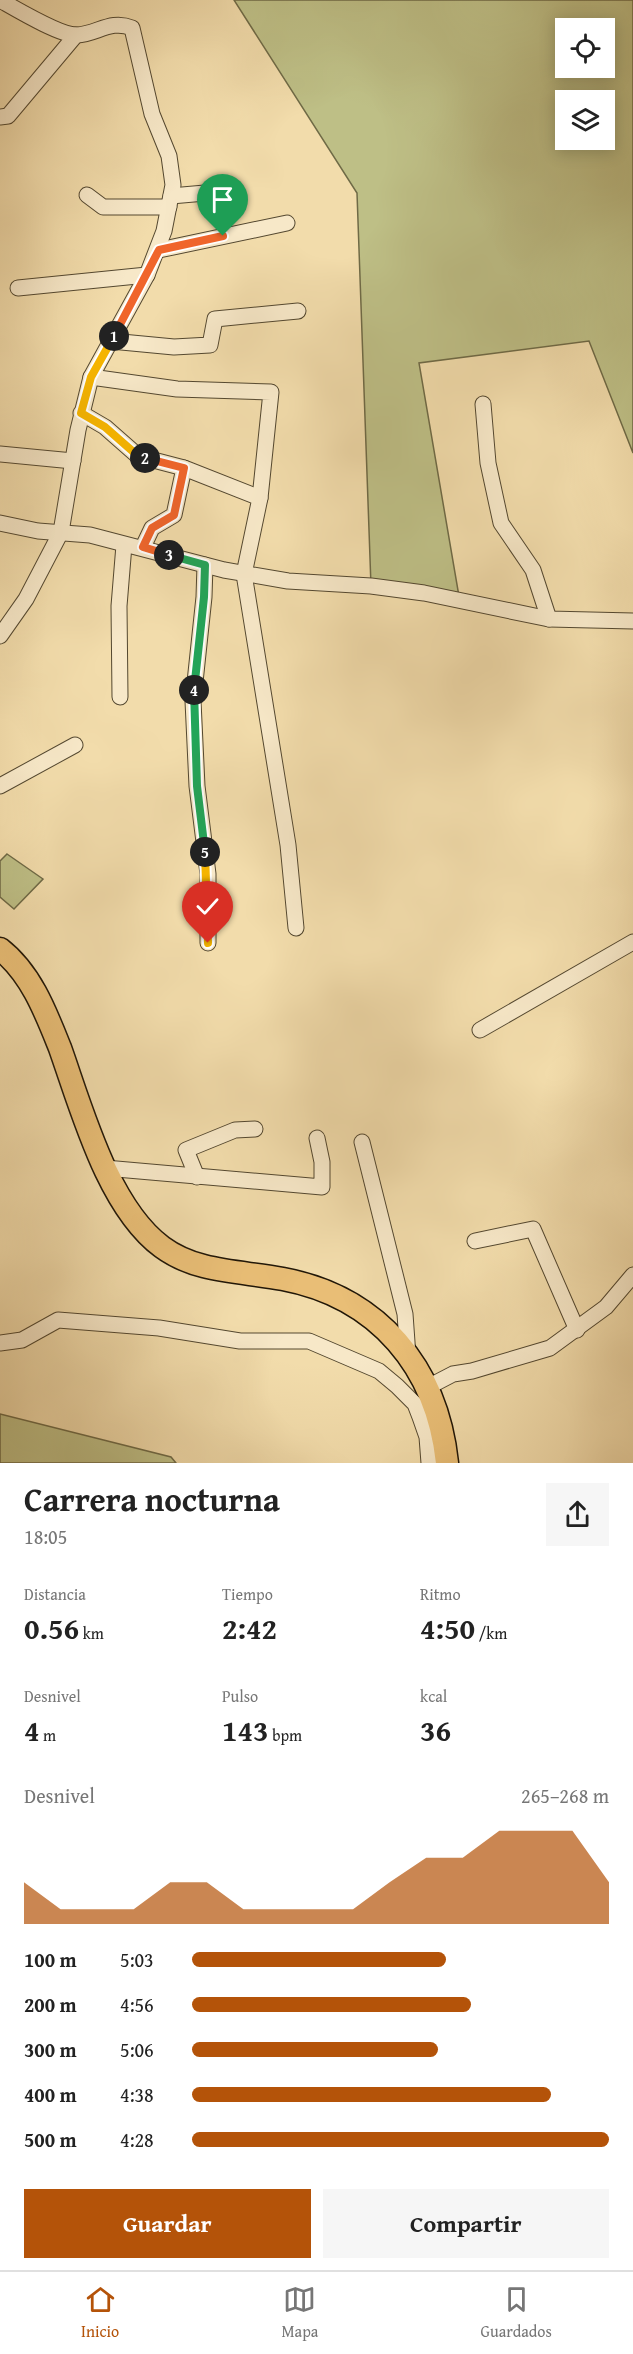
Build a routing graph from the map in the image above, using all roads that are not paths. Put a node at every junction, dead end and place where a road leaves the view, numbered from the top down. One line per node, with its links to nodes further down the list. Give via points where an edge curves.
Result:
1 (0, 0): 2 (street, via 46,25)
2 (76, 35): 3 (street, via 8,116); 6 (street, via 109,25 132,28 152,114 169,156 173,184)
3 (0, 117)
4 (205, 193): 6 (street)
5 (87, 195): 6 (street, via 103,207)
6 (170, 202): 8 (street)
7 (287, 223): 8 (street)
8 (159, 250): 9 (street)
9 (147, 275): 10 (street); 12 (street)
10 (18, 288)
11 (298, 311): 12 (street, via 215,319 210,345 174,347)
12 (111, 341): 13 (street)
13 (91, 377): 15 (street); 19 (street, via 177,389 271,392)
14 (483, 404): 26 (street, via 488,463 501,524 533,570)
15 (81, 413): 17 (street); 18 (street, via 105,427 138,456)
16 (0, 454): 17 (street)
17 (73, 461): 21 (street)
18 (184, 468): 19 (street); 23 (street, via 174,515 152,528)
19 (260, 498): 25 (street)
20 (0, 523): 21 (street)
21 (61, 532): 22 (street); 28 (street, via 26,599)
22 (124, 545): 23 (street); 29 (street)
23 (143, 547): 24 (street)
24 (205, 565): 25 (street); 35 (street, via 193,701 197,786 208,874)
25 (244, 574): 26 (street, via 424,593); 32 (street, via 288,845)
26 (549, 619): 27 (street)
27 (633, 621)
28 (0, 636)
29 (120, 697)
30 (75, 745): 31 (street)
31 (0, 786)
32 (296, 928)
33 (0, 934): 36 (street)
34 (633, 942): 37 (street)
35 (208, 943)
36 (6, 954): 41 (highway, via 37,994)
37 (480, 1030)
38 (255, 1129): 42 (street, via 235,1130 186,1150)
39 (317, 1138): 42 (street, via 322,1186)
40 (362, 1143): 47 (street, via 405,1314)
41 (105, 1168): 42 (street); 47 (highway, via 127,1212 162,1247 205,1267 282,1278 332,1292 373,1317)
42 (197, 1177)
43 (475, 1241): 45 (street, via 533,1229)
44 (633, 1275): 45 (street, via 606,1307)
45 (577, 1330): 48 (street, via 550,1348 453,1374)
46 (0, 1343): 49 (street, via 22,1340 58,1320 159,1328 240,1341 309,1341 379,1371 415,1404 427,1437)
47 (408, 1356): 48 (highway)
48 (428, 1387): 50 (highway, via 443,1428)
49 (429, 1463)
50 (447, 1463)

